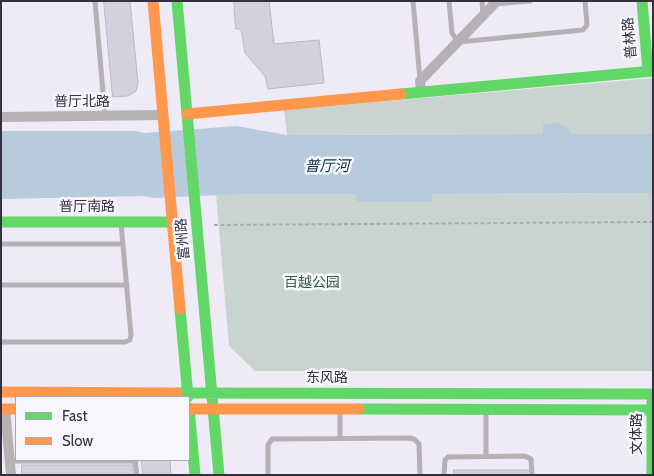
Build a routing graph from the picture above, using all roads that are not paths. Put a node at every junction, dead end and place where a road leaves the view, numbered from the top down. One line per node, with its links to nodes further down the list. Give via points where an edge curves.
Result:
1 (95, 1): 17 (lane)
2 (153, 1): 16 (main road, 富州路)
3 (177, 1): 15 (main road, 富州路)
4 (413, 1): 14 (lane)
5 (449, 1): 12 (lane, via 452,33)
6 (482, 1): 11 (lane)
7 (530, 1): 10 (lane)
8 (585, 1): 12 (lane, via 587,25 583,30)
9 (644, 2): 13 (main road, 普林路)
10 (496, 3): 11 (street)
11 (483, 16): 12 (street)
12 (458, 42): 14 (street)
13 (651, 71): 14 (main road)
14 (420, 87): 15 (main road)
15 (187, 114): 28 (main road, 富州路)
16 (163, 115): 17 (street, 普厅北路); 21 (main road, 富州路)
17 (105, 116): 18 (street, 普厅北路)
18 (1, 117)
19 (1, 222): 20 (main road, 普厅南路)
20 (121, 222): 21 (main road, 普厅南路); 23 (lane)
21 (172, 222): 30 (main road, 富州路)
22 (1, 244): 23 (lane)
23 (123, 244): 25 (lane)
24 (1, 285): 25 (lane)
25 (127, 285): 26 (lane, via 131,335 128,342)
26 (1, 342)
27 (1, 392): 30 (main road, 东风路)
28 (211, 393): 29 (main road, 东风路); 30 (main road, 东风路); 33 (main road, 富州路)
29 (652, 394): 36 (main road, 文体路)
30 (188, 395)
31 (8, 409): 40 (street)
32 (190, 409): 33 (main road)
33 (213, 409): 34 (main road); 46 (main road, 富州路)
34 (340, 410): 35 (main road); 38 (lane)
35 (486, 410): 36 (main road); 39 (lane)
36 (652, 410): 51 (main road, 文体路)
37 (190, 420): 45 (main road)
38 (340, 438): 47 (lane, via 272,439 268,445); 48 (lane, via 414,439 419,444)
39 (486, 456): 49 (lane, via 448,457 444,460); 50 (lane, via 528,456)
40 (10, 461): 41 (lane); 43 (street)
41 (15, 461)
42 (135, 461): 44 (lane)
43 (11, 475)
44 (137, 475)
45 (195, 475)
46 (219, 475)
47 (268, 475)
48 (420, 475)
49 (444, 475)
50 (532, 475)
51 (652, 475)

